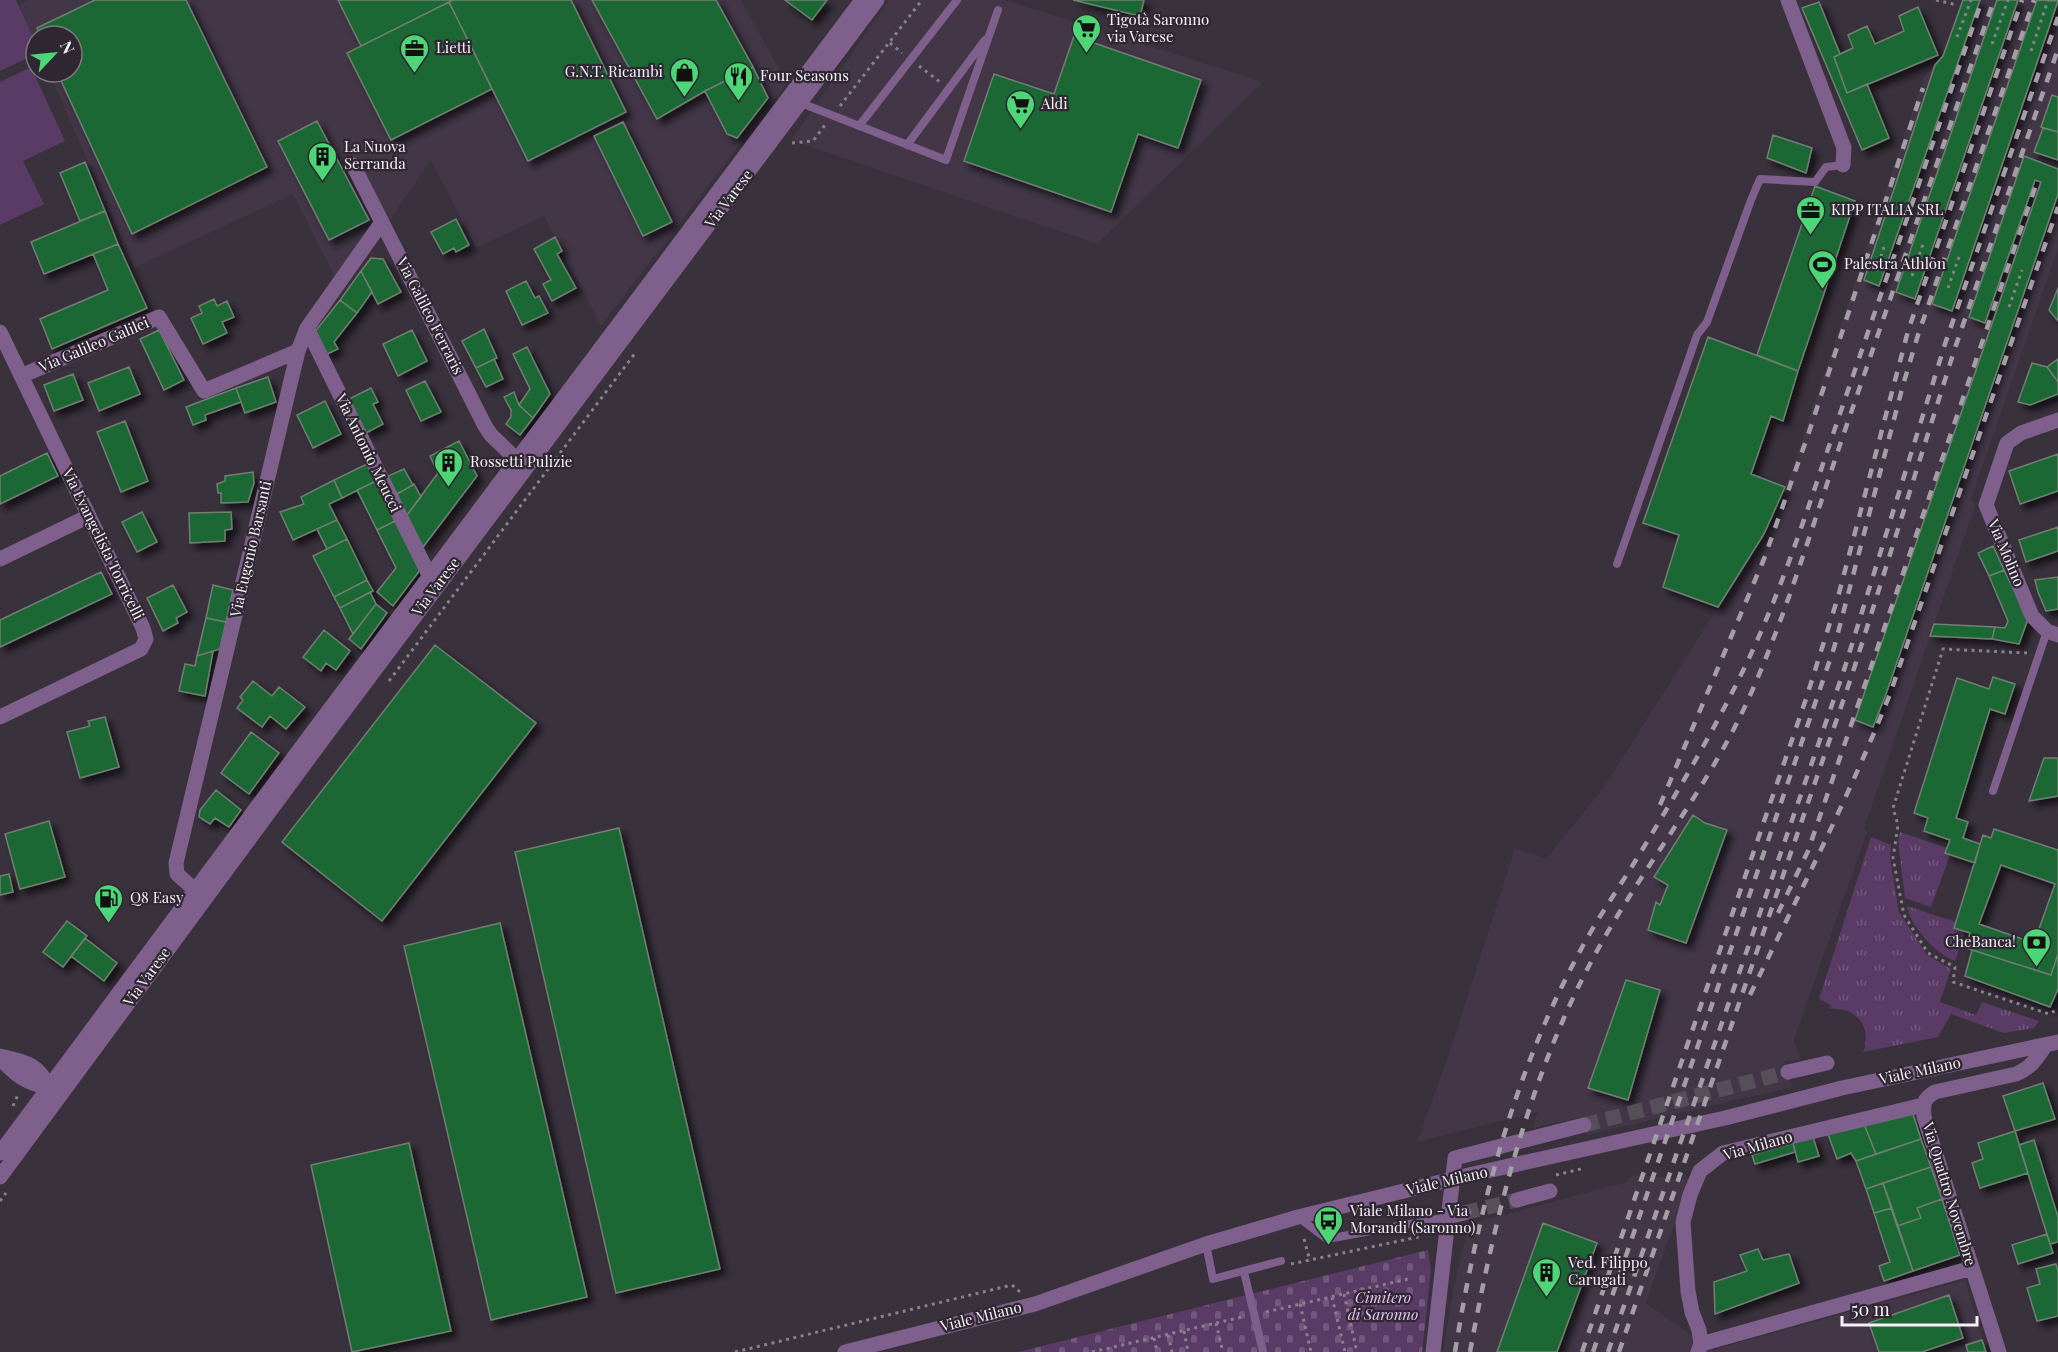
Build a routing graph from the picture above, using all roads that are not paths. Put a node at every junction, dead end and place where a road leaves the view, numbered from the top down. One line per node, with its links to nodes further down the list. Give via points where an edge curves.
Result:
1 (862, 0): 18 (street, Via Varese)
2 (877, 0): 7 (street, Via Varese)
3 (957, 0): 8 (lane)
4 (1788, 0): 11 (street, via 1844,148)
5 (998, 10): 6 (lane)
6 (990, 34): 9 (lane); 9 (lane, via 946,160)
7 (801, 103): 8 (lane); 36 (street, Via Varese, via 309,757)
8 (859, 126): 9 (lane)
9 (907, 145)
10 (353, 165): 12 (street, Via Galileo Ferraris)
11 (1843, 165): 21 (lane, via 1826,167 1815,182 1760,179 1707,322 1697,335)
12 (382, 222): 13 (street, Via Eugenio Barsanti); 18 (street, Via Galileo Ferraris, via 485,426)
13 (307, 328): 15 (street, Via Eugenio Barsanti); 22 (street, Via Antonio Meucci)
14 (0, 332): 16 (street, Via Evangelista Torricelli)
15 (298, 351): 16 (street, Via Galileo Galilei, via 204,391 159,317); 26 (street, Via Eugenio Barsanti, via 176,863 177,874)
16 (21, 376): 19 (street, Via Evangelista Torricelli)
17 (2058, 420): 23 (street, Via Molino, via 2020,433 2007,443 1986,505 2032,616)
18 (517, 460): 22 (street, Via Varese)
19 (89, 516): 20 (street); 24 (street, Via Evangelista Torricelli, via 146,639 141,649)
20 (0, 560)
21 (1617, 564)
22 (429, 577): 26 (street, Via Varese)
23 (2053, 633): 25 (lane, via 2040,653)
24 (0, 717)
25 (1994, 791)
26 (195, 890): 31 (street, Via Varese)
27 (2052, 1043): 32 (street, Via Quattro Novembre, via 2025,1070 1935,1092); 35 (street, Viale Milano)
28 (0, 1057): 31 (street, via 31,1065)
29 (1827, 1063): 30 (street)
30 (1788, 1072)
31 (50, 1088): 34 (street, Via Varese)
32 (1923, 1105): 44 (street, Via Quattro Novembre); 46 (street, Via Milano, via 1723,1154 1700,1171 1683,1222 1688,1291)
33 (1584, 1125): 35 (street, via 1455,1158)
34 (0, 1153)
35 (1453, 1179): 40 (street, Viale Milano); 41 (street)
36 (6, 1181)
37 (1550, 1191): 38 (street)
38 (1517, 1200)
39 (1464, 1213): 41 (street)
40 (1298, 1217): 41 (lane, via 1327,1239); 42 (street, Viale Milano)
41 (1448, 1217): 49 (street)
42 (1206, 1244): 45 (lane, via 1213,1279); 47 (street, Viale Milano, via 1035,1304)
43 (1281, 1261): 45 (lane)
44 (1972, 1268): 46 (street); 50 (street, Via Quattro Novembre)
45 (1244, 1272): 48 (lane)
46 (1700, 1348)
47 (844, 1352)
48 (1263, 1352)
49 (1433, 1352)
50 (2000, 1352)

